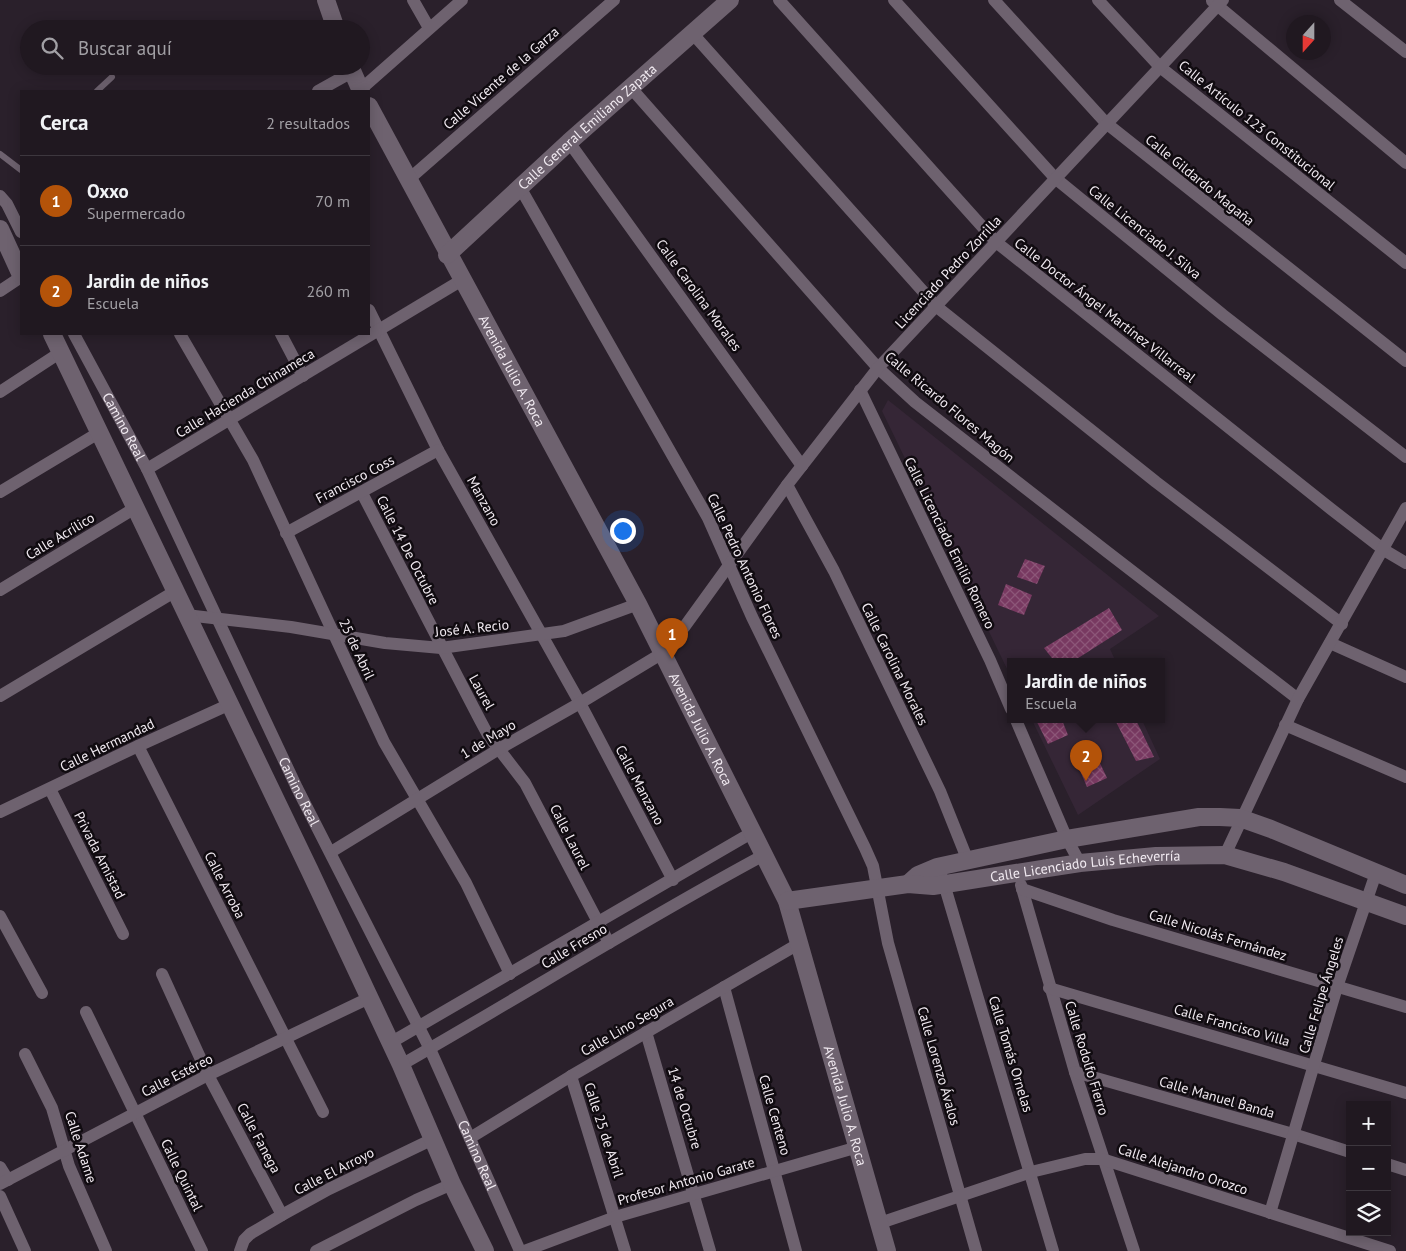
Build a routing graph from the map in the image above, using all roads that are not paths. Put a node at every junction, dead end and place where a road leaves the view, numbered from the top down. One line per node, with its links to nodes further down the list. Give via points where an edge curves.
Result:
1 (326, 0): 12 (street)
2 (413, 0): 13 (street)
3 (462, 0): 13 (street)
4 (614, 0): 31 (street, Calle Vicente de la Garza)
5 (730, 0): 14 (street, Calle General Emiliano Zapata)
6 (779, 0): 36 (street, Calle Doctor Ángel Martínez Villarreal)
7 (894, 0): 30 (street, Calle Licenciado J. Silva)
8 (994, 0): 25 (street, Calle Gildardo Magaña)
9 (1098, 0): 16 (street, Calle Artículo 123 Constitucional)
10 (1340, 0): 15 (street)
11 (1217, 2): 16 (street, Licenciado Pedro Zorrilla); 28 (street)
12 (333, 20)
13 (429, 28): 23 (street)
14 (693, 34): 20 (street, Calle General Emiliano Zapata); 42 (street)
15 (1406, 52)
16 (1160, 67): 25 (street, Licenciado Pedro Zorrilla); 38 (street, Calle Artículo 123 Constitucional)
17 (342, 75): 22 (street)
18 (354, 75): 23 (street)
19 (112, 77): 21 (lane)
20 (631, 88): 26 (street, Calle General Emiliano Zapata); 53 (street, Calle Ricardo Flores Magón)
21 (98, 90)
22 (320, 90)
23 (360, 90)
24 (370, 108): 31 (street, Avenida Julio A. Roca)
25 (1106, 123): 30 (street, Licenciado Pedro Zorrilla); 52 (street, Calle Gildardo Magaña)
26 (569, 142): 32 (street, Calle General Emiliano Zapata); 61 (street, Calle Carolina Morales)
27 (0, 154): 29 (lane)
28 (1406, 163)
29 (20, 169)
30 (1055, 178): 36 (street, Licenciado Pedro Zorrilla); 60 (street, Calle Licenciado J. Silva)
31 (408, 180): 37 (street, Avenida Julio A. Roca)
32 (521, 188): 37 (street, Calle General Emiliano Zapata); 70 (street, Calle Pedro Antonio Flores, via 708,518)
33 (0, 196): 35 (street, via 8,204)
34 (0, 229): 39 (street)
35 (20, 230)
36 (996, 242): 42 (street, Licenciado Pedro Zorrilla); 69 (street, Calle Doctor Ángel Martínez Villarreal)
37 (447, 255): 40 (street, Avenida Julio A. Roca)
38 (1406, 263)
39 (20, 268): 41 (street)
40 (462, 280): 44 (street, Calle Hacienda Chinameca); 74 (street, Avenida Julio A. Roca)
41 (0, 291)
42 (938, 307): 53 (street, Licenciado Pedro Zorrilla); 77 (street, via 1156,482)
43 (370, 312): 44 (street, Manzano)
44 (378, 330): 49 (street, Calle Hacienda Chinameca); 59 (street, Manzano)
45 (52, 335): 51 (street, Camino Real)
46 (75, 335): 62 (street, Camino Real)
47 (181, 335): 57 (street, 25 de Abril)
48 (282, 335): 54 (street)
49 (370, 335)
50 (370, 335): 54 (street, Calle Hacienda Chinameca)
51 (61, 352): 56 (street); 58 (street, Camino Real)
52 (1406, 361)
53 (878, 368): 55 (street, Licenciado Pedro Zorrilla); 85 (street, Calle Ricardo Flores Magón, via 916,402)
54 (303, 376): 57 (street, Calle Hacienda Chinameca)
55 (860, 390): 61 (street, Licenciado Pedro Zorrilla); 86 (street, Calle Licenciado Emilio Romero)
56 (0, 392)
57 (229, 420): 62 (street, Calle Hacienda Chinameca); 68 (street, 25 de Abril, via 253,460)
58 (100, 432): 64 (street); 66 (street, Camino Real)
59 (438, 450): 65 (street, Francisco Coss); 78 (street, Manzano)
60 (1406, 457)
61 (802, 466): 63 (street, Licenciado Pedro Zorrilla)
62 (147, 469): 76 (street, Camino Real)
63 (787, 485): 70 (street, Licenciado Pedro Zorrilla); 103 (street, Calle Carolina Morales, via 834,571 940,791)
64 (0, 492)
65 (362, 493): 68 (street, Francisco Coss); 81 (street, Calle 14 De Octubre)
66 (135, 508): 72 (street, Calle Acrílico); 73 (street, Camino Real)
67 (1406, 508): 69 (street)
68 (286, 533): 79 (street, 25 de Abril)
69 (1384, 550): 71 (street, Calle Doctor Ángel Martínez Villarreal); 77 (street)
70 (730, 563): 82 (street, Licenciado Pedro Zorrilla, via 686,626); 112 (street, Calle Pedro Antonio Flores, via 752,617 865,848 873,866)
71 (1406, 563)
72 (0, 590)
73 (174, 592): 75 (street, Camino Real); 84 (street)
74 (638, 604): 78 (street, José A. Recio, via 584,625); 82 (street, Avenida Julio A. Roca)
75 (186, 614): 76 (street, José A. Recio); 88 (street, Camino Real)
76 (219, 618): 79 (street, José A. Recio); 100 (street, Camino Real, via 274,741)
77 (1342, 624): 80 (street)
78 (542, 634): 81 (street, José A. Recio); 87 (street, Manzano)
79 (334, 635): 81 (street, José A. Recio, via 385,644); 95 (street, 25 de Abril, via 384,742)
80 (1330, 643): 83 (street); 85 (street)
81 (441, 648): 92 (street, Laurel, via 488,735)
82 (661, 654): 87 (street, 1 de Mayo); 98 (street, Avenida Julio A. Roca)
83 (1406, 677)
84 (0, 696)
85 (1298, 699): 90 (street)
86 (1007, 700)
87 (580, 703): 92 (street, 1 de Mayo); 107 (street, Calle Manzano)
88 (228, 705): 91 (street, Calle Hermandad); 127 (street, Camino Real)
89 (1017, 723): 99 (street)
90 (1285, 725): 93 (street); 97 (street)
91 (138, 746): 94 (street, Calle Hermandad); 132 (street, Calle Arroba)
92 (499, 749): 95 (street, 1 de Mayo); 117 (street, Calle Laurel, via 525,782)
93 (1406, 777)
94 (50, 788): 96 (street, Calle Hermandad); 118 (street, Privada Amistad)
95 (416, 800): 100 (street, 1 de Mayo); 122 (street, 25 de Abril, via 466,883)
96 (0, 812)
97 (1240, 818): 99 (street, Calle Licenciado Luis Echeverría, via 1199,817); 102 (street); 106 (street)
98 (753, 832): 101 (street, Avenida Julio A. Roca); 107 (street, Calle Fresno)
99 (1068, 838): 103 (street, Calle Licenciado Luis Echeverría); 104 (street)
100 (331, 852): 130 (street, Camino Real)
101 (764, 855): 113 (street, Avenida Julio A. Roca); 119 (street, Calle Fresno)
102 (1225, 855): 104 (street, Calle Licenciado Luis Echeverría, via 1156,856); 114 (street, Calle Licenciado Luis Echeverría, via 1284,872)
103 (968, 861): 105 (street, Calle Licenciado Luis Echeverría)
104 (1080, 863): 108 (street, Calle Licenciado Luis Echeverría)
105 (937, 866): 109 (street, Calle Licenciado Luis Echeverría); 110 (street, Calle Tomás Ornelas)
106 (1376, 873): 111 (street); 114 (street, Calle Felipe Ángeles)
107 (673, 880): 117 (street, Calle Fresno)
108 (1020, 881): 110 (street, Calle Licenciado Luis Echeverría); 124 (street, Calle Nicolás Fernández, via 1113,920); 125 (street, Calle Rodolfo Fierro)
109 (908, 884): 110 (street, Calle Licenciado Luis Echeverría); 112 (street, Calle Licenciado Luis Echeverría)
110 (946, 884): 155 (street, Calle Tomás Ornelas)
111 (1406, 884)
112 (876, 888): 113 (street, Calle Licenciado Luis Echeverría); 160 (street, Calle Lorenzo Ávalos, via 888,943)
113 (787, 901): 120 (street, Avenida Julio A. Roca)
114 (1366, 902): 116 (street, Calle Licenciado Luis Echeverría); 124 (street, Calle Felipe Ángeles)
115 (0, 916): 126 (street)
116 (1406, 916)
117 (597, 923): 119 (street, Calle Laurel); 122 (street, Calle Fresno)
118 (123, 934)
119 (609, 943): 134 (street, Calle Fresno)
120 (800, 943): 123 (street, Calle Lino Segura); 147 (street, Avenida Julio A. Roca)
121 (162, 974): 139 (street, Calle Fanega)
122 (510, 974): 130 (street, Calle Fresno)
123 (724, 987): 131 (street, Calle Lino Segura); 153 (street, Calle Centeno)
124 (1337, 987): 128 (street, Calle Nicolás Fernández); 137 (street, Calle Felipe Ángeles)
125 (1050, 988): 137 (street, Calle Francisco Villa); 138 (street, Calle Rodolfo Fierro)
126 (42, 993)
127 (370, 998): 132 (street, Calle Estéreo); 133 (street, Camino Real)
128 (1406, 1007)
129 (86, 1012): 143 (street, Calle Quintal)
130 (418, 1026): 133 (street, Calle Fresno); 134 (street, Camino Real)
131 (646, 1032): 140 (street, Calle Lino Segura); 158 (street, 14 de Octubre)
132 (286, 1038): 139 (street, Calle Estéreo); 142 (street, Calle Arroba)
133 (390, 1043): 136 (street, Camino Real)
134 (430, 1048): 136 (street, Calle Fresno); 145 (street, Camino Real)
135 (25, 1054): 148 (street, Calle Adame, via 52,1108)
136 (401, 1065): 146 (street, Camino Real)
137 (1316, 1065): 141 (street, Calle Francisco Villa); 144 (street, Calle Felipe Ángeles)
138 (1075, 1072): 144 (street, Calle Manuel Banda); 150 (street, Calle Rodolfo Fierro)
139 (208, 1075): 143 (street, Calle Estéreo); 162 (street, Calle Fanega)
140 (571, 1076): 145 (street, Calle Lino Segura); 163 (street, Calle 25 de Abril)
141 (1406, 1093)
142 (323, 1112)
143 (136, 1113): 148 (street, Calle Estéreo); 167 (street, Calle Quintal)
144 (1293, 1134): 149 (street, Calle Manuel Banda); 161 (street, Calle Felipe Ángeles)
145 (470, 1138): 171 (street, Camino Real)
146 (433, 1139): 157 (street, Camino Real); 162 (street, Calle El Arroyo)
147 (858, 1147): 153 (street, Profesor Antonio Garate); 164 (street, Avenida Julio A. Roca)
148 (64, 1151): 156 (street, Calle Estéreo); 166 (street, Calle Adame)
149 (1346, 1151)
150 (1102, 1159): 155 (street, Calle Alejandro Orozco, via 1085,1159); 161 (street, Calle Alejandro Orozco); 179 (street, Calle Rodolfo Fierro)
151 (1391, 1165): 154 (street)
152 (0, 1167): 156 (street)
153 (776, 1170): 158 (street, Profesor Antonio Garate); 175 (street, Calle Centeno)
154 (1406, 1170)
155 (1031, 1172): 160 (street, Calle Alejandro Orozco); 178 (street, Calle Tomás Ornelas)
156 (4, 1182)
157 (452, 1184): 169 (street); 170 (street, Camino Real)
158 (695, 1194): 163 (street, Profesor Antonio Garate); 174 (street, 14 de Octubre)
159 (0, 1196): 165 (street)
160 (960, 1196): 164 (street, Calle Alejandro Orozco); 177 (street, Calle Lorenzo Ávalos)
161 (1270, 1213): 180 (street, Calle Alejandro Orozco)
162 (282, 1215): 168 (street, Calle El Arroyo, via 250,1234)
163 (615, 1217): 172 (street, Profesor Antonio Garate); 173 (street, Calle 25 de Abril)
164 (880, 1223): 176 (street, Avenida Julio A. Roca)
165 (24, 1251)
166 (106, 1251)
167 (202, 1251)
168 (240, 1251)
169 (316, 1251)
170 (485, 1251)
171 (520, 1251)
172 (524, 1251)
173 (624, 1251)
174 (710, 1251)
175 (796, 1251)
176 (888, 1251)
177 (976, 1251)
178 (1053, 1251)
179 (1134, 1251)
180 (1390, 1251)

